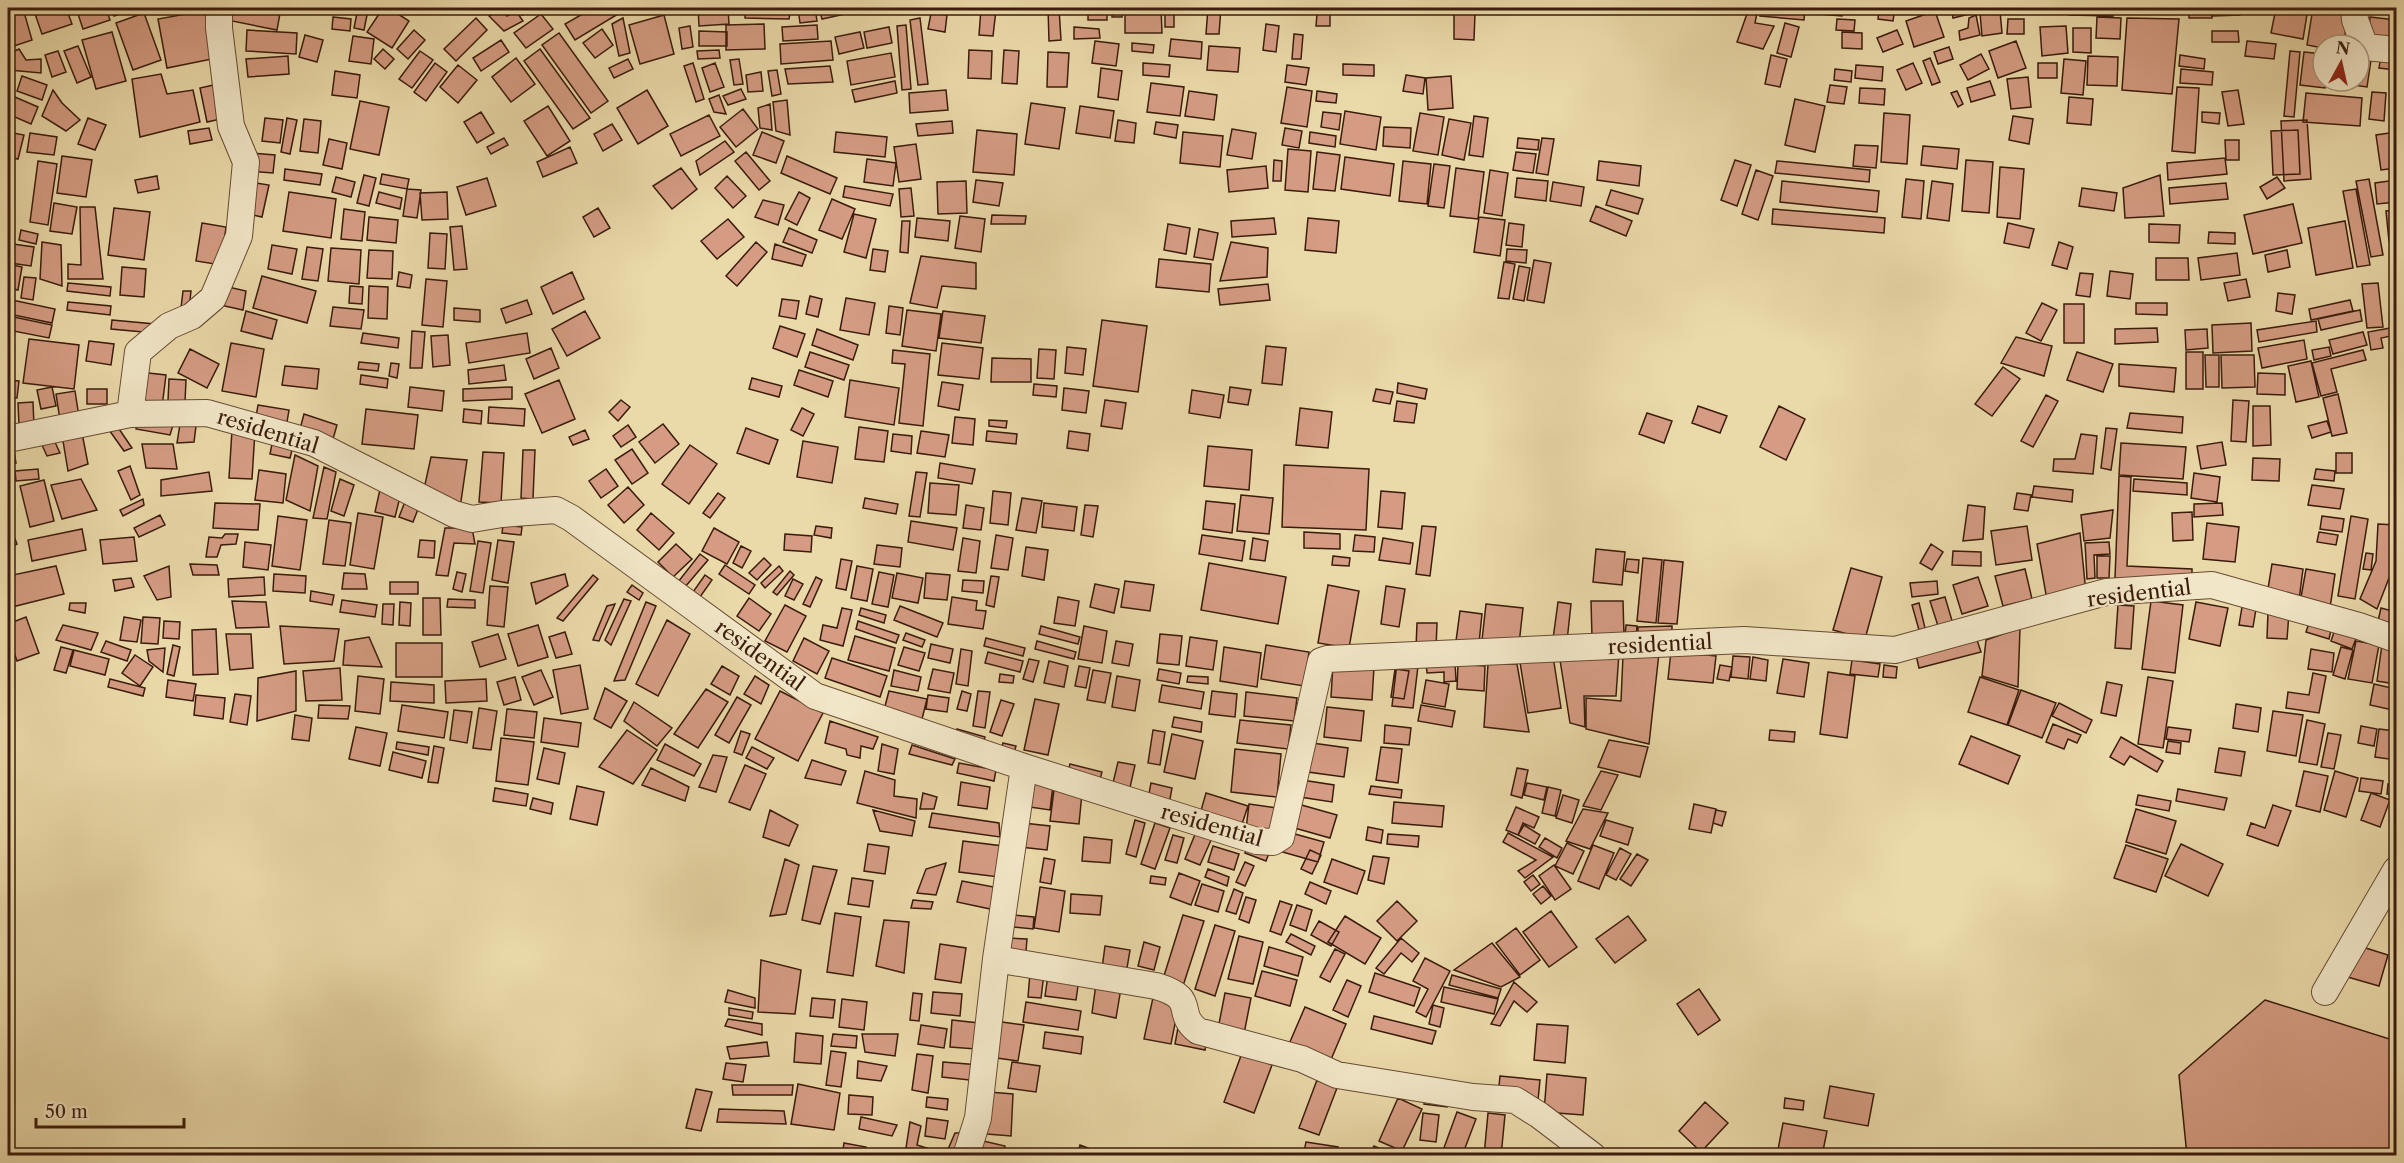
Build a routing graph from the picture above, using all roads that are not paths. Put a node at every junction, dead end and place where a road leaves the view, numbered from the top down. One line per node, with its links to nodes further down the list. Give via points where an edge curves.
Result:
1 (219, 8): 4 (street, via 231,126 246,162 239,236 213,298 138,352)
2 (2355, 8): 3 (street, via 2365,47)
3 (2397, 50)
4 (130, 414): 5 (street, residential); 7 (street, residential, via 207,413 314,443 454,514 472,519 556,510 815,696)
5 (8, 439)
6 (2397, 639): 7 (street, residential, via 2212,585 2106,592 1895,650 1744,640 1327,659 1321,661 1281,837 1273,842 1257,841)
7 (1024, 767): 9 (street)
8 (2397, 870): 10 (street)
9 (996, 959): 11 (street, via 978,1118); 12 (street, via 1173,991 1183,998 1189,1024 1198,1031 1302,1059 1337,1075 1515,1100)
10 (2325, 992)
11 (966, 1155)
12 (1593, 1155)

